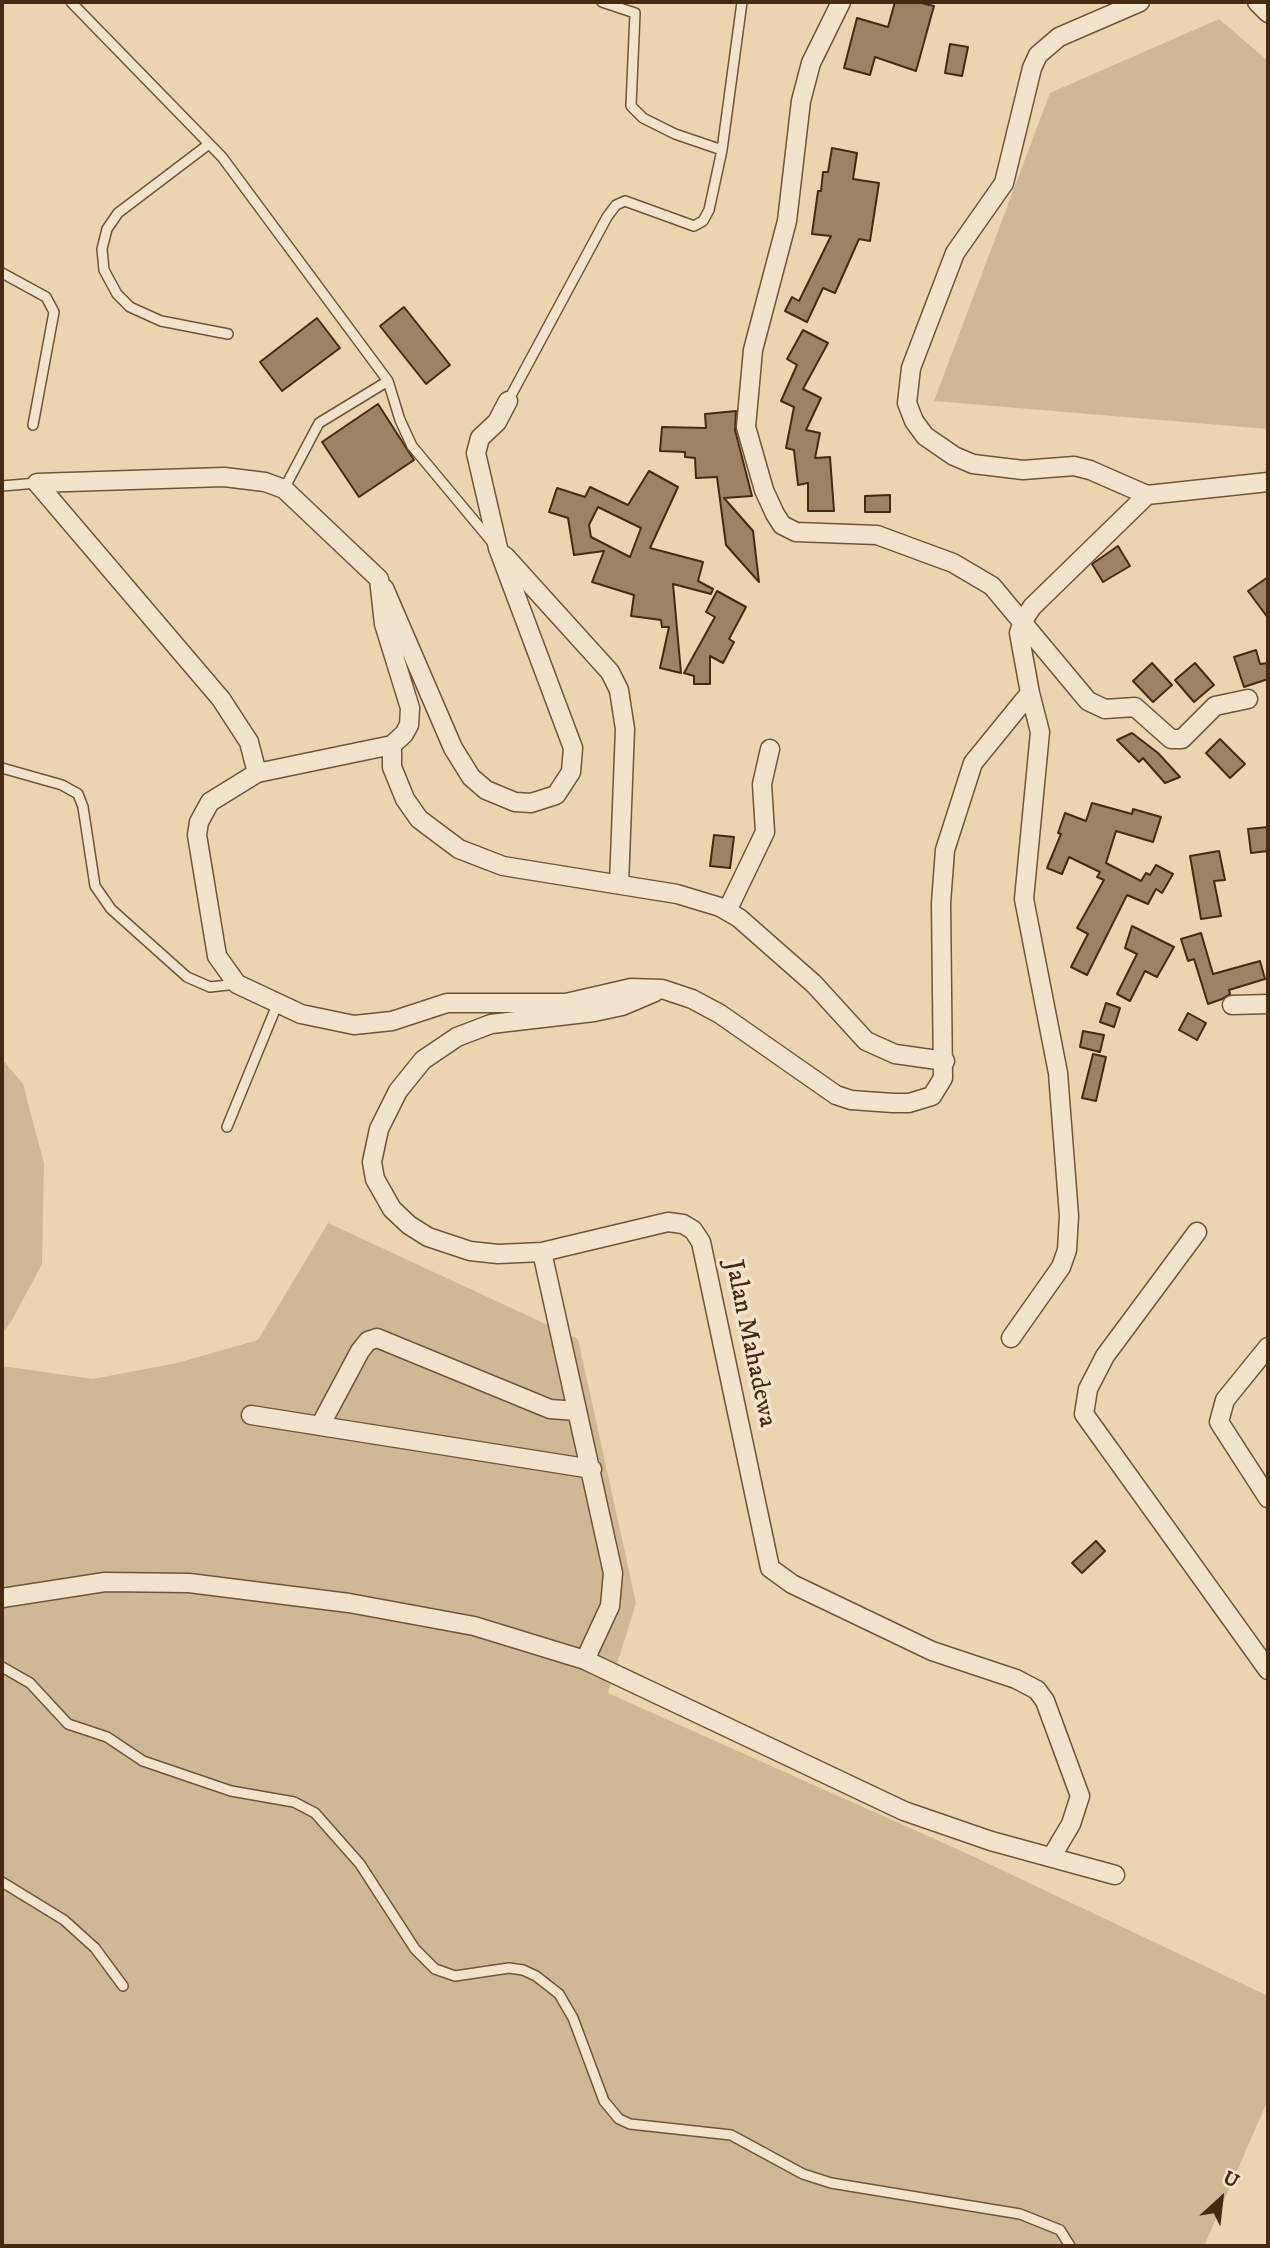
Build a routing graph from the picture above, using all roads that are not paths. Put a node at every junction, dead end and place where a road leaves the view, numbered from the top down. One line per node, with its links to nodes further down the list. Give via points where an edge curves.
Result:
1 (71, 2): 8 (lane)
2 (602, 2): 9 (lane, via 635,13 631,106 643,118 675,134)
3 (742, 2): 9 (lane)
4 (842, 2): 22 (street, via 811,63 801,101 787,221 753,350 746,427 764,490 782,525 791,530 877,535 953,563 992,586)
5 (1140, 2): 19 (street, via 1059,37 1038,55 1004,183 955,253 911,368 907,403 925,436 973,464 1023,470 1074,466)
6 (1257, 2): 7 (street)
7 (1268, 13)
8 (209, 145): 11 (lane, via 118,213 107,229 104,270 130,307 161,321); 12 (lane)
9 (722, 150): 13 (lane, via 709,210 694,226 625,201 616,205)
10 (2, 273): 14 (lane, via 46,297 54,312)
11 (228, 334)
12 (388, 381): 18 (lane, via 319,423); 20 (lane, via 412,446)
13 (508, 401): 20 (street, via 497,422 480,438 476,453)
14 (33, 425)
15 (1268, 482): 19 (street)
16 (37, 483): 17 (lane); 18 (street, via 225,477); 28 (street, via 221,699 249,743)
17 (2, 486)
18 (284, 489): 21 (street)
19 (1147, 495): 22 (street)
20 (498, 548): 21 (street, via 573,748 571,772 556,794 545,801 499,797 471,777 453,748); 29 (street, via 596,656 619,690 625,729)
21 (379, 579): 25 (street, via 384,624 410,708 409,725)
22 (1023, 621): 23 (street, via 1019,633); 24 (street, via 1088,701 1105,709 1135,707 1171,739 1182,738 1214,706)
23 (1030, 693): 36 (street, via 973,763 945,850 941,943); 40 (street, via 1040,732 1024,899 1058,1073 1069,1216 1061,1267)
24 (1248, 699)
25 (391, 745): 28 (street); 29 (street, via 392,768 405,799 419,819 459,849 503,866)
26 (770, 749): 30 (street, via 762,785 765,832)
27 (2, 768): 31 (lane, via 78,794 95,886 111,909 187,977 210,987)
28 (257, 773): 31 (street, via 211,802 197,835 217,956)
29 (620, 884): 30 (street, via 700,900)
30 (727, 911): 36 (street, via 814,984 866,1041 895,1054)
31 (237, 984): 34 (street)
32 (662, 989): 34 (street, via 631,988 566,1003 447,1003 373,1025 330,1022); 36 (street, via 720,1014 820,1086 851,1100 909,1103 932,1096 941,1085); 39 (street, via 604,1010 492,1024 457,1037 422,1060 398,1091 379,1129 372,1162 375,1179 392,1209 409,1225 428,1237 470,1251)
33 (1268, 1004): 35 (street)
34 (276, 1005): 37 (lane)
35 (1231, 1005)
36 (945, 1061)
37 (228, 1127)
38 (1197, 1232): 50 (street, via 1105,1356 1088,1389 1084,1414)
39 (542, 1252): 42 (street); 51 (street, Jalan Mahadewa, via 668,1222 693,1230 701,1241 770,1567 792,1584 932,1651 1037,1690 1080,1796 1071,1824)
40 (1011, 1338)
41 (1267, 1352): 46 (street, via 1225,1400 1219,1422)
42 (577, 1411): 44 (street, via 550,1409 377,1338 360,1351); 45 (street)
43 (251, 1415): 44 (street)
44 (320, 1426): 45 (street)
45 (592, 1469): 48 (street, via 614,1590)
46 (1268, 1498)
47 (2, 1598): 48 (street, via 105,1582 189,1583 349,1602 435,1618)
48 (585, 1660): 51 (street, via 904,1811)
49 (2, 1667): 55 (lane, via 30,1683 68,1724 107,1737 143,1761 230,1791 294,1802 315,1813 360,1864 424,1960 435,1969 456,1976 523,1970 559,1994 573,2018 604,2102 619,2119 731,2135 803,2174 831,2183 1020,2214 1060,2230)
50 (1268, 1670)
51 (1052, 1856): 52 (street)
52 (1115, 1875)
53 (2, 1882): 54 (lane, via 64,1920 95,1948)
54 (123, 1986)
55 (1070, 2246)

